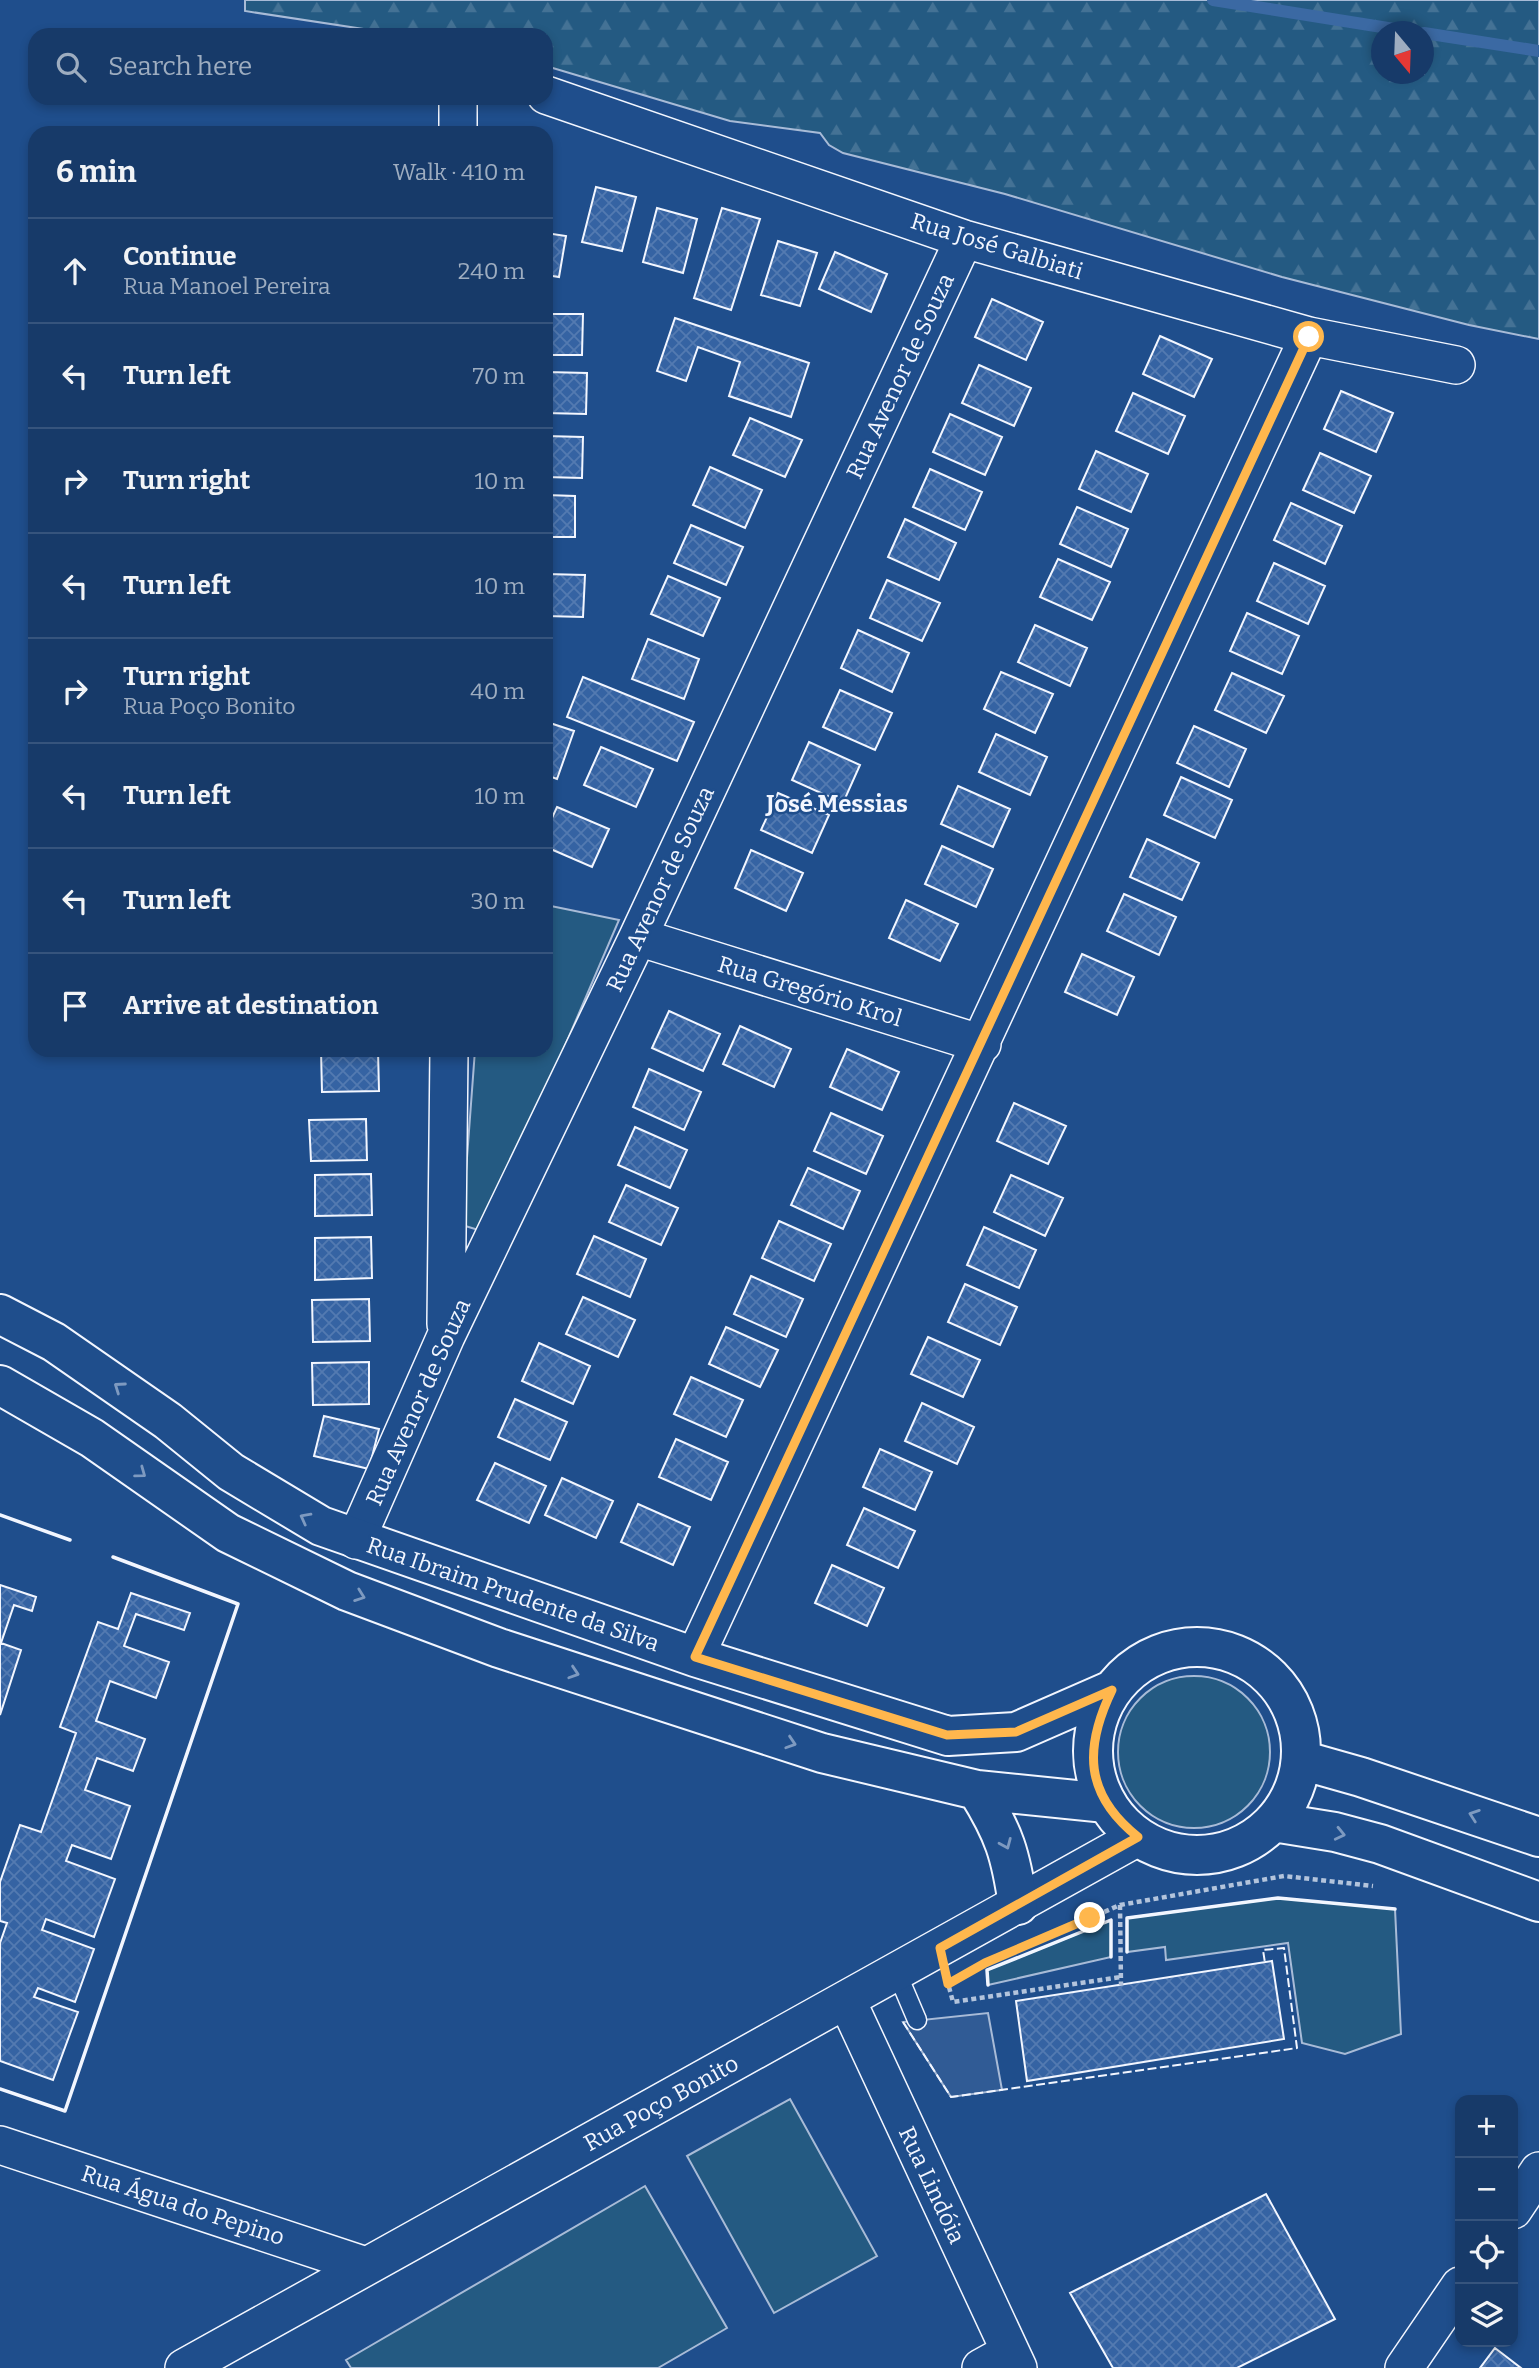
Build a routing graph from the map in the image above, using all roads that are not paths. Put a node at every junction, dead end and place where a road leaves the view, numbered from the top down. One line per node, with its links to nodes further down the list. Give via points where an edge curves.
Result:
1 (553, 97): 4 (street, Rua José Galbiati)
2 (458, 105): 3 (street)
3 (458, 126)
4 (964, 239): 5 (street, Rua José Galbiati); 7 (street, Rua Avenor de Souza)
5 (1309, 337): 6 (street, Rua José Galbiati); 8 (street)
6 (1456, 365)
7 (638, 937): 8 (street, Rua Gregório Krol); 11 (street, Rua Avenor de Souza)
8 (982, 1044): 14 (street)
9 (449, 1057): 11 (street)
10 (0, 1314): 13 (street, Rua Ibraim Prudente da Silva, one-way to 10, via 276,1501 93,1368)
11 (446, 1336): 13 (street, Rua Avenor de Souza)
12 (0, 1385): 17 (street, one-way to 17, via 92,1438 228,1533 346,1591 511,1652 822,1753)
13 (356, 1540): 14 (street, Rua Ibraim Prudente da Silva)
14 (695, 1657): 15 (street, Rua Ibraim Prudente da Silva, via 947,1735 1016,1732)
15 (1112, 1690): 16 (street, via 1136,1666 1166,1651 1200,1647 1233,1653 1262,1670 1285,1694 1298,1726); 18 (street, via 1097,1721 1093,1754)
16 (1301, 1760): 19 (street, via 1293,1793); 21 (street, one-way to 16)
17 (977, 1790): 18 (street); 23 (street, one-way to 23, via 1012,1857)
18 (1106, 1803): 20 (street)
19 (1273, 1822): 20 (street, via 1250,1841 1223,1852 1193,1855 1164,1850); 22 (street, one-way to 22, via 1380,1844)
20 (1138, 1837): 23 (street, Rua Poço Bonito)
21 (1539, 1837)
22 (1539, 1902)
23 (1017, 1905): 24 (street, Rua Poço Bonito, via 908,2000)
24 (847, 2001): 28 (street, Rua Poço Bonito); 30 (street, Rua Lindóia)
25 (0, 2145): 28 (street, Rua Água do Pepino)
26 (1539, 2171): 27 (street)
27 (1518, 2202)
28 (366, 2266): 31 (street, Rua Poço Bonito)
29 (1455, 2293): 32 (street)
30 (1003, 2363)
31 (184, 2368)
32 (1404, 2368)

